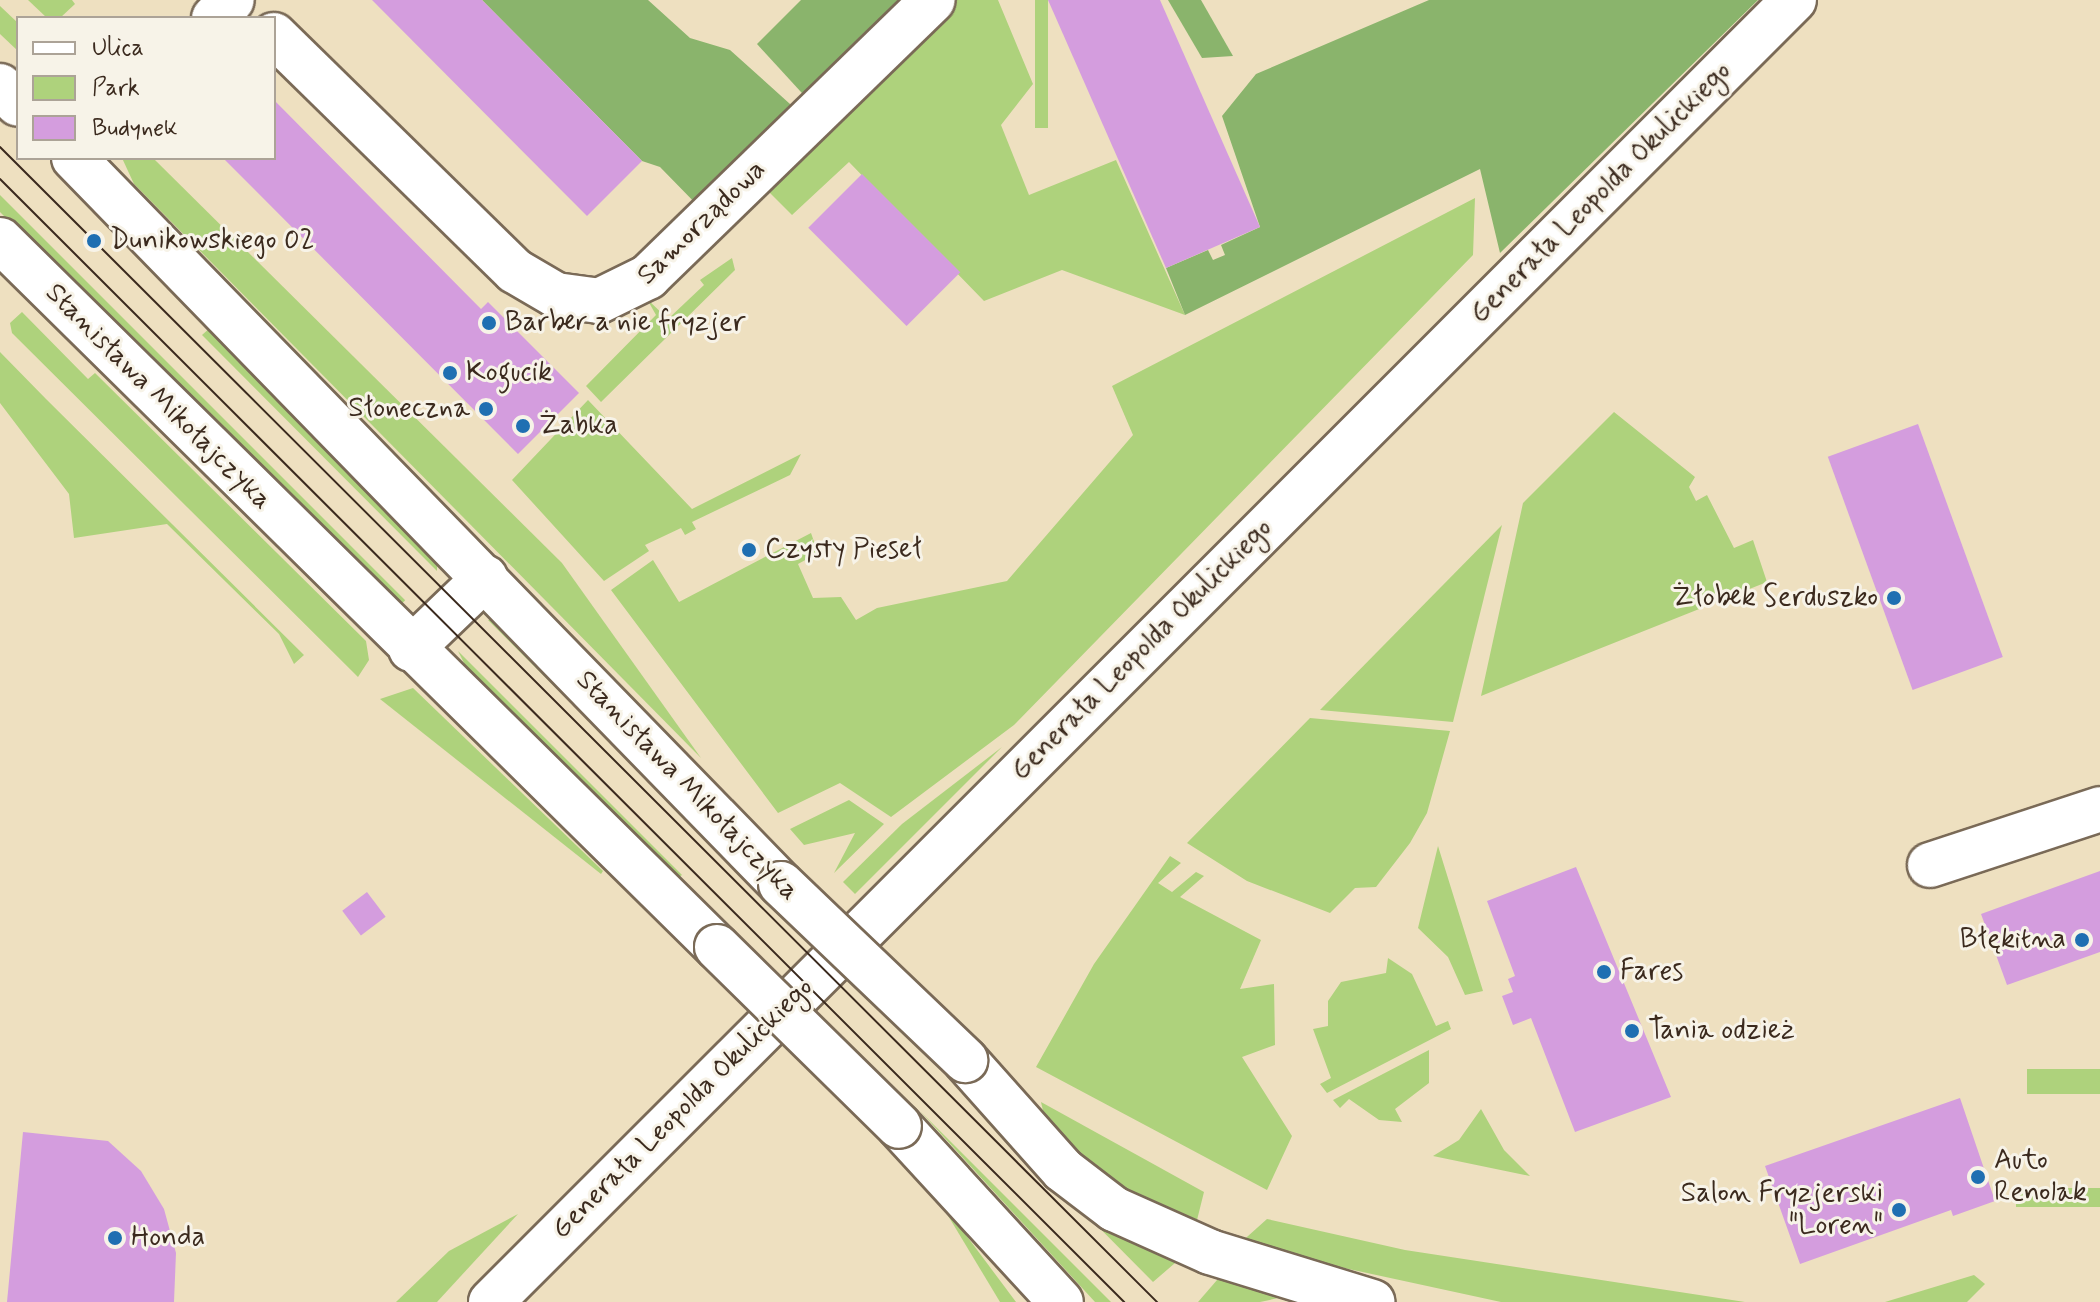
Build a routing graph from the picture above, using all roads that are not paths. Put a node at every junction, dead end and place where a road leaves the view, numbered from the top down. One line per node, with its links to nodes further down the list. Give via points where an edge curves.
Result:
1 (232, 0): 5 (street)
2 (241, 0): 6 (street)
3 (933, 0): 7 (street, Samorządowa, via 648,277 599,301 556,295 515,271)
4 (1794, 0): 16 (street, Generała Leopolda Okulickiego)
5 (216, 16)
6 (256, 16)
7 (276, 37)
8 (0, 86): 9 (street)
9 (16, 102)
10 (76, 160): 12 (street, Stanisława Mikołajczyka)
11 (0, 240): 13 (street, Stanisława Mikołajczyka)
12 (485, 578): 13 (street); 18 (street, Stanisława Mikołajczyka, bridge, via 781,884 965,1060 1063,1170 1114,1209 1210,1252)
13 (411, 649): 17 (street, Stanisława Mikołajczyka, bridge, via 899,1126)
14 (2100, 809): 15 (street)
15 (1930, 865)
16 (491, 1302)
17 (1061, 1302)
18 (1373, 1302)

